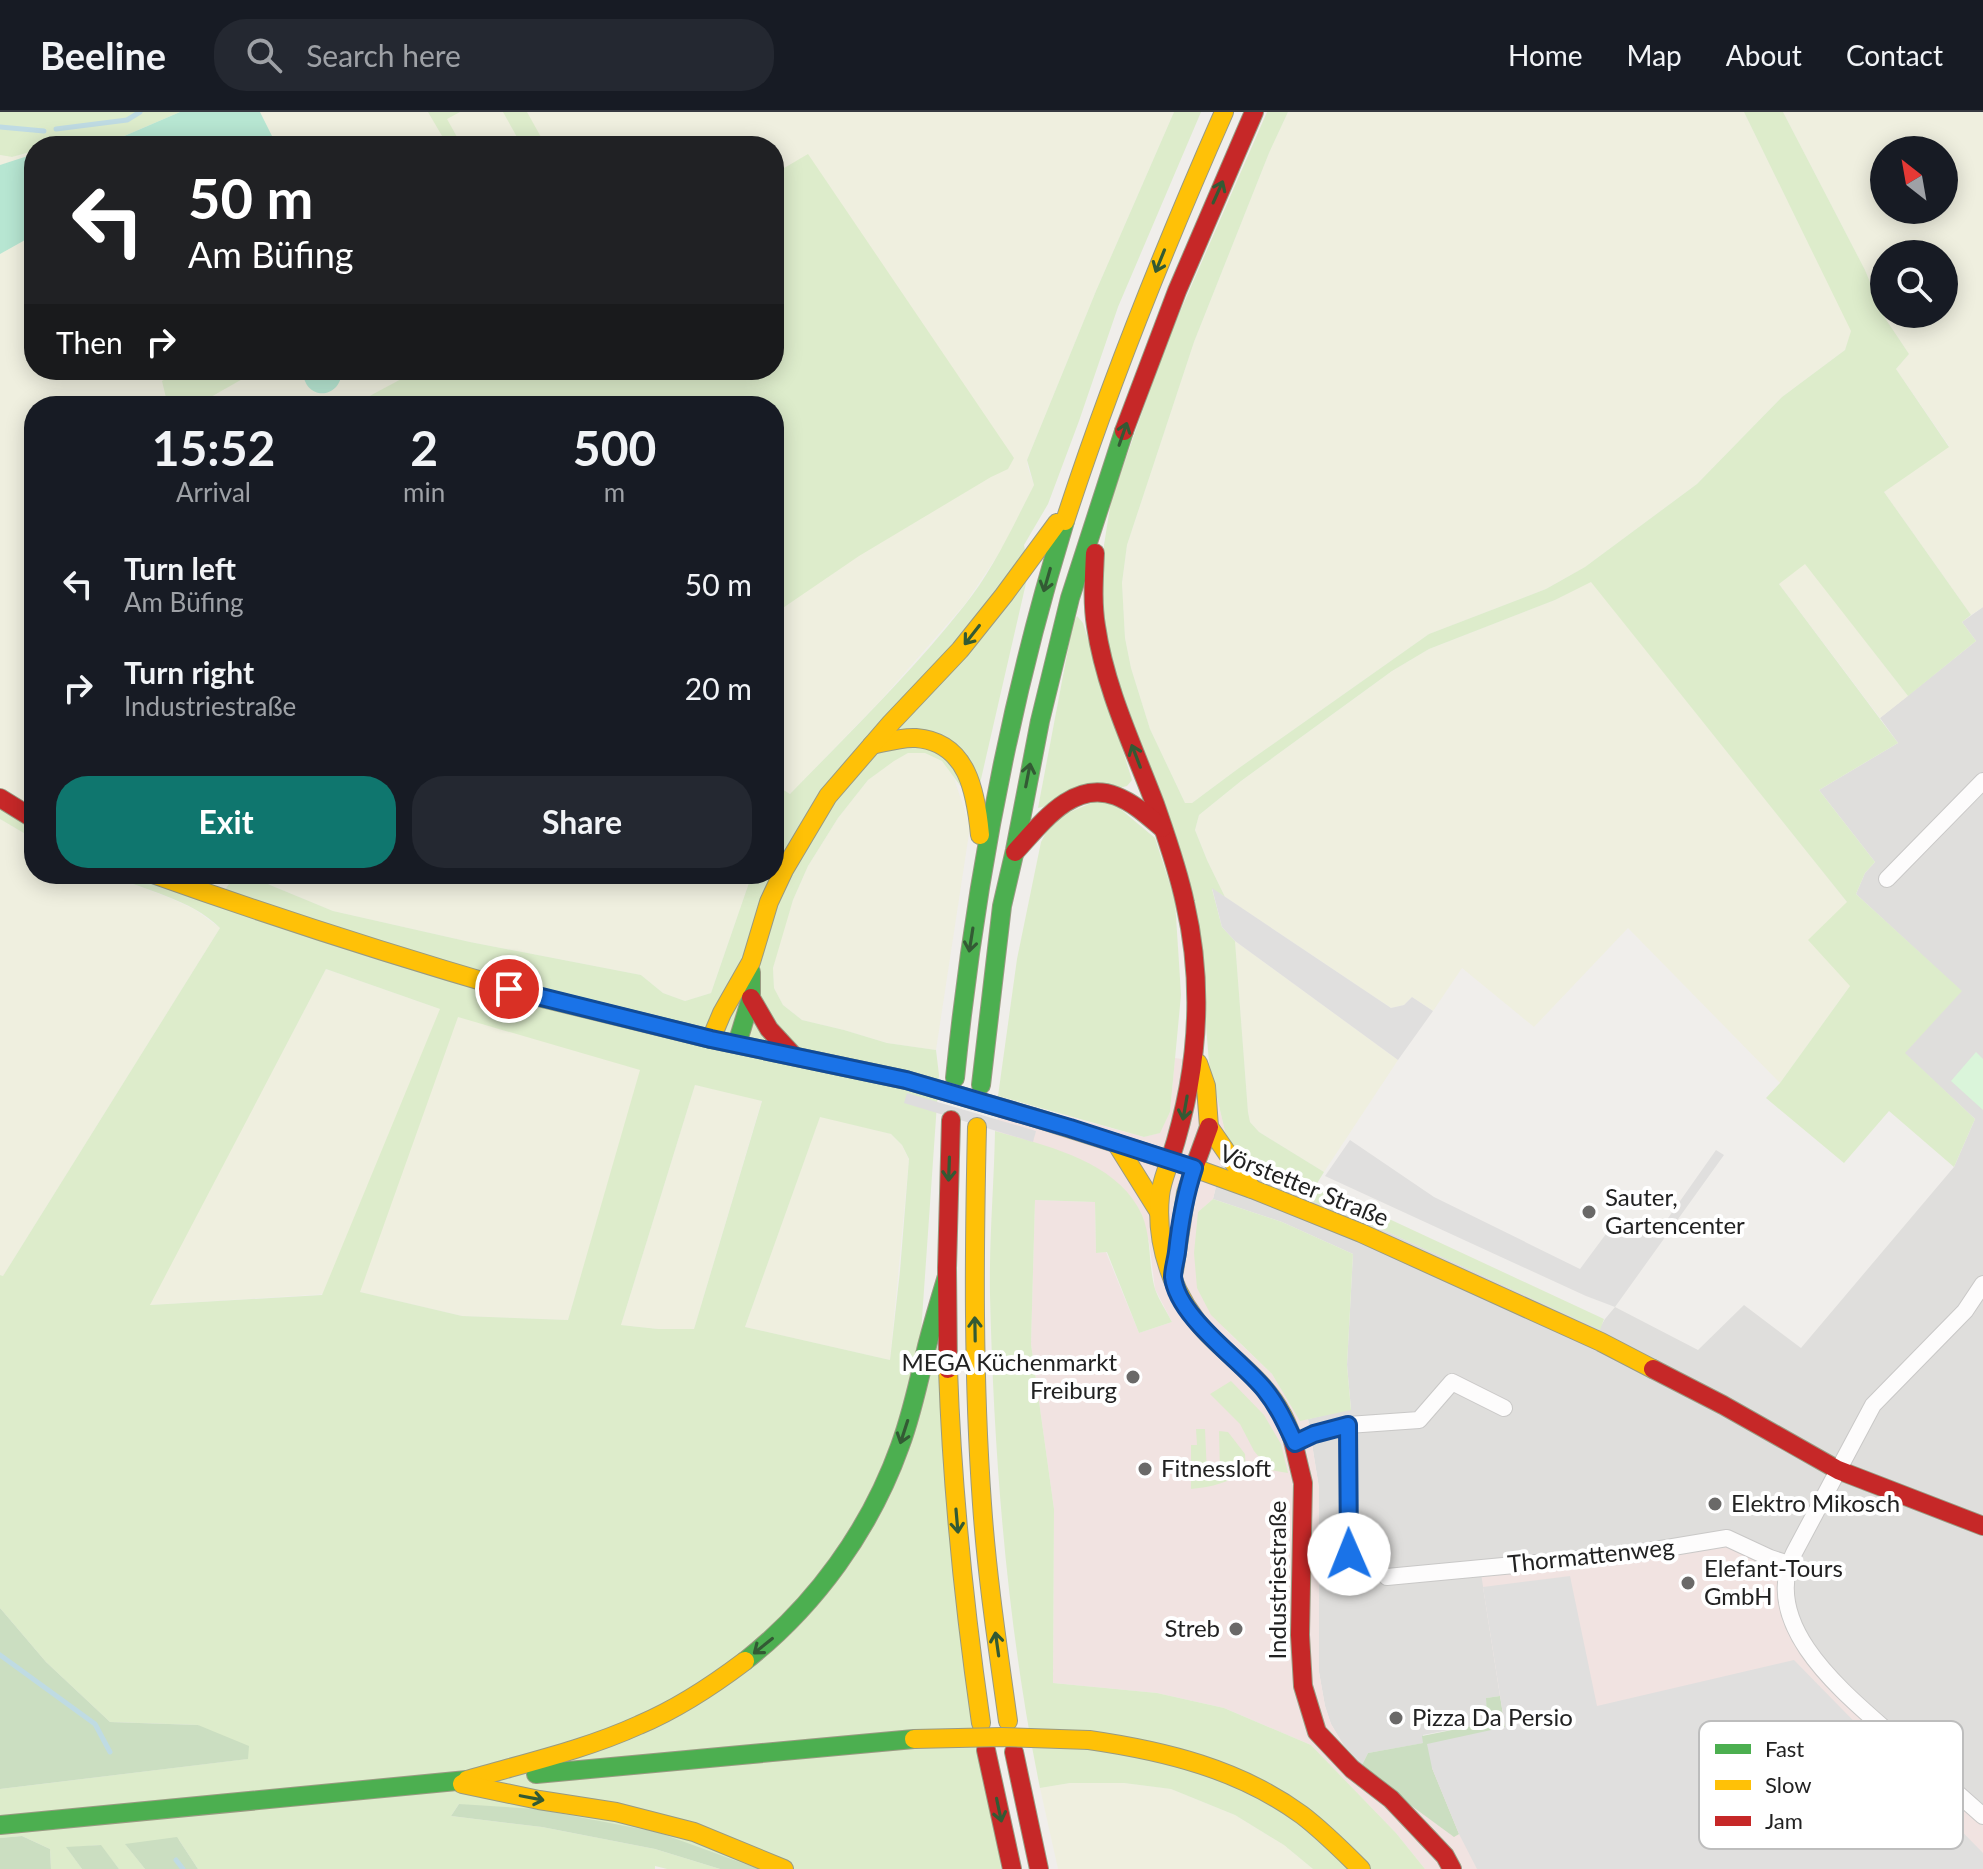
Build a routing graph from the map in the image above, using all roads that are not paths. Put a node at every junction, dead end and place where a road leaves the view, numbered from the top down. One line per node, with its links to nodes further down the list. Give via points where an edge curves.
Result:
1 (1224, 112): 3 (main road, one-way to 3, via 1128,337)
2 (1254, 112): 4 (main road, one-way to 2, via 1138,388)
3 (1070, 506): 5 (main road, one-way to 5, via 960,650); 11 (main road, one-way to 11, via 1016,698)
4 (1098, 508): 9 (main road, one-way to 4, via 1107,677 1096,626); 10 (main road, one-way to 4, via 1044,701)
5 (872, 745): 11 (main road, via 914,738 943,746 958,758 976,796); 12 (main road, via 828,796)
6 (1983, 781): 13 (street)
7 (0, 798): 8 (main road)
8 (24, 813)
9 (1163, 829): 10 (main road, via 1117,795 1088,791 1058,806); 20 (main road, via 1184,894 1193,949)
10 (1015, 852): 23 (main road)
11 (983, 863): 22 (main road, one-way to 22)
12 (784, 870)
13 (1887, 879)
14 (181, 884): 18 (main road, Vörstetter Straße, via 453,973)
15 (777, 884): 16 (main road)
16 (751, 962): 17 (main road); 18 (main road)
17 (751, 998): 19 (main road); 21 (main road, via 769,1031)
18 (711, 1039): 19 (main road, Vörstetter Straße)
19 (737, 1044): 21 (main road, Vörstetter Straße)
20 (1194, 1054): 26 (main road, via 1206,1086); 28 (main road, Industriestraße, one-way to 28, via 1180,1134)
21 (794, 1056): 27 (main road, Vörstetter Straße, bridge, via 906,1080)
22 (955, 1078)
23 (981, 1085)
24 (951, 1120): 32 (main road, one-way to 32)
25 (977, 1127): 43 (main road, one-way to 25, via 980,1462 974,1314)
26 (1209, 1127): 29 (main road); 30 (main road)
27 (1116, 1143): 28 (main road, Vörstetter Straße); 31 (main road)
28 (1170, 1160): 29 (main road, Vörstetter Straße); 31 (main road, Industriestraße)
29 (1194, 1168): 30 (main road, Vörstetter Straße); 33 (main road)
30 (1252, 1189): 38 (main road, Vörstetter Straße, via 1601,1342)
31 (1159, 1212): 33 (main road, Industriestraße, via 1162,1246)
32 (947, 1276): 45 (main road, one-way to 45, via 956,1514); 48 (main road, one-way to 48, via 910,1413 877,1501 851,1548 775,1636 721,1679 641,1725)
33 (1173, 1276): 37 (main road, Industriestraße, via 1188,1309 1263,1387)
34 (1983, 1284): 38 (street, via 1965,1311 1873,1405)
35 (1504, 1408): 36 (street, via 1452,1382 1419,1420)
36 (1348, 1425): 37 (street); 40 (street)
37 (1295, 1443): 56 (main road, Industriestraße, via 1303,1483 1303,1686 1317,1732 1391,1799)
38 (1838, 1470): 39 (main road, Vörstetter Straße); 41 (street)
39 (1983, 1526)
40 (1349, 1554)
41 (1789, 1564): 42 (street, Thormattenweg, via 1727,1538 1631,1554); 44 (street, via 1785,1583 1797,1633 1818,1665)
42 (1387, 1577)
43 (1008, 1721)
44 (1876, 1721)
45 (981, 1723)
46 (986, 1750): 53 (main road, one-way to 53)
47 (1014, 1752): 54 (main road)
48 (456, 1782): 51 (main road); 52 (main road, one-way to 52, via 694,1832); 55 (main road, bridge, via 914,1739 1089,1740 1159,1751 1250,1782 1307,1818)
49 (1963, 1798): 50 (street)
50 (1983, 1816)
51 (0, 1825)
52 (784, 1869)
53 (1012, 1869)
54 (1039, 1869)
55 (1361, 1869)
56 (1452, 1869)

